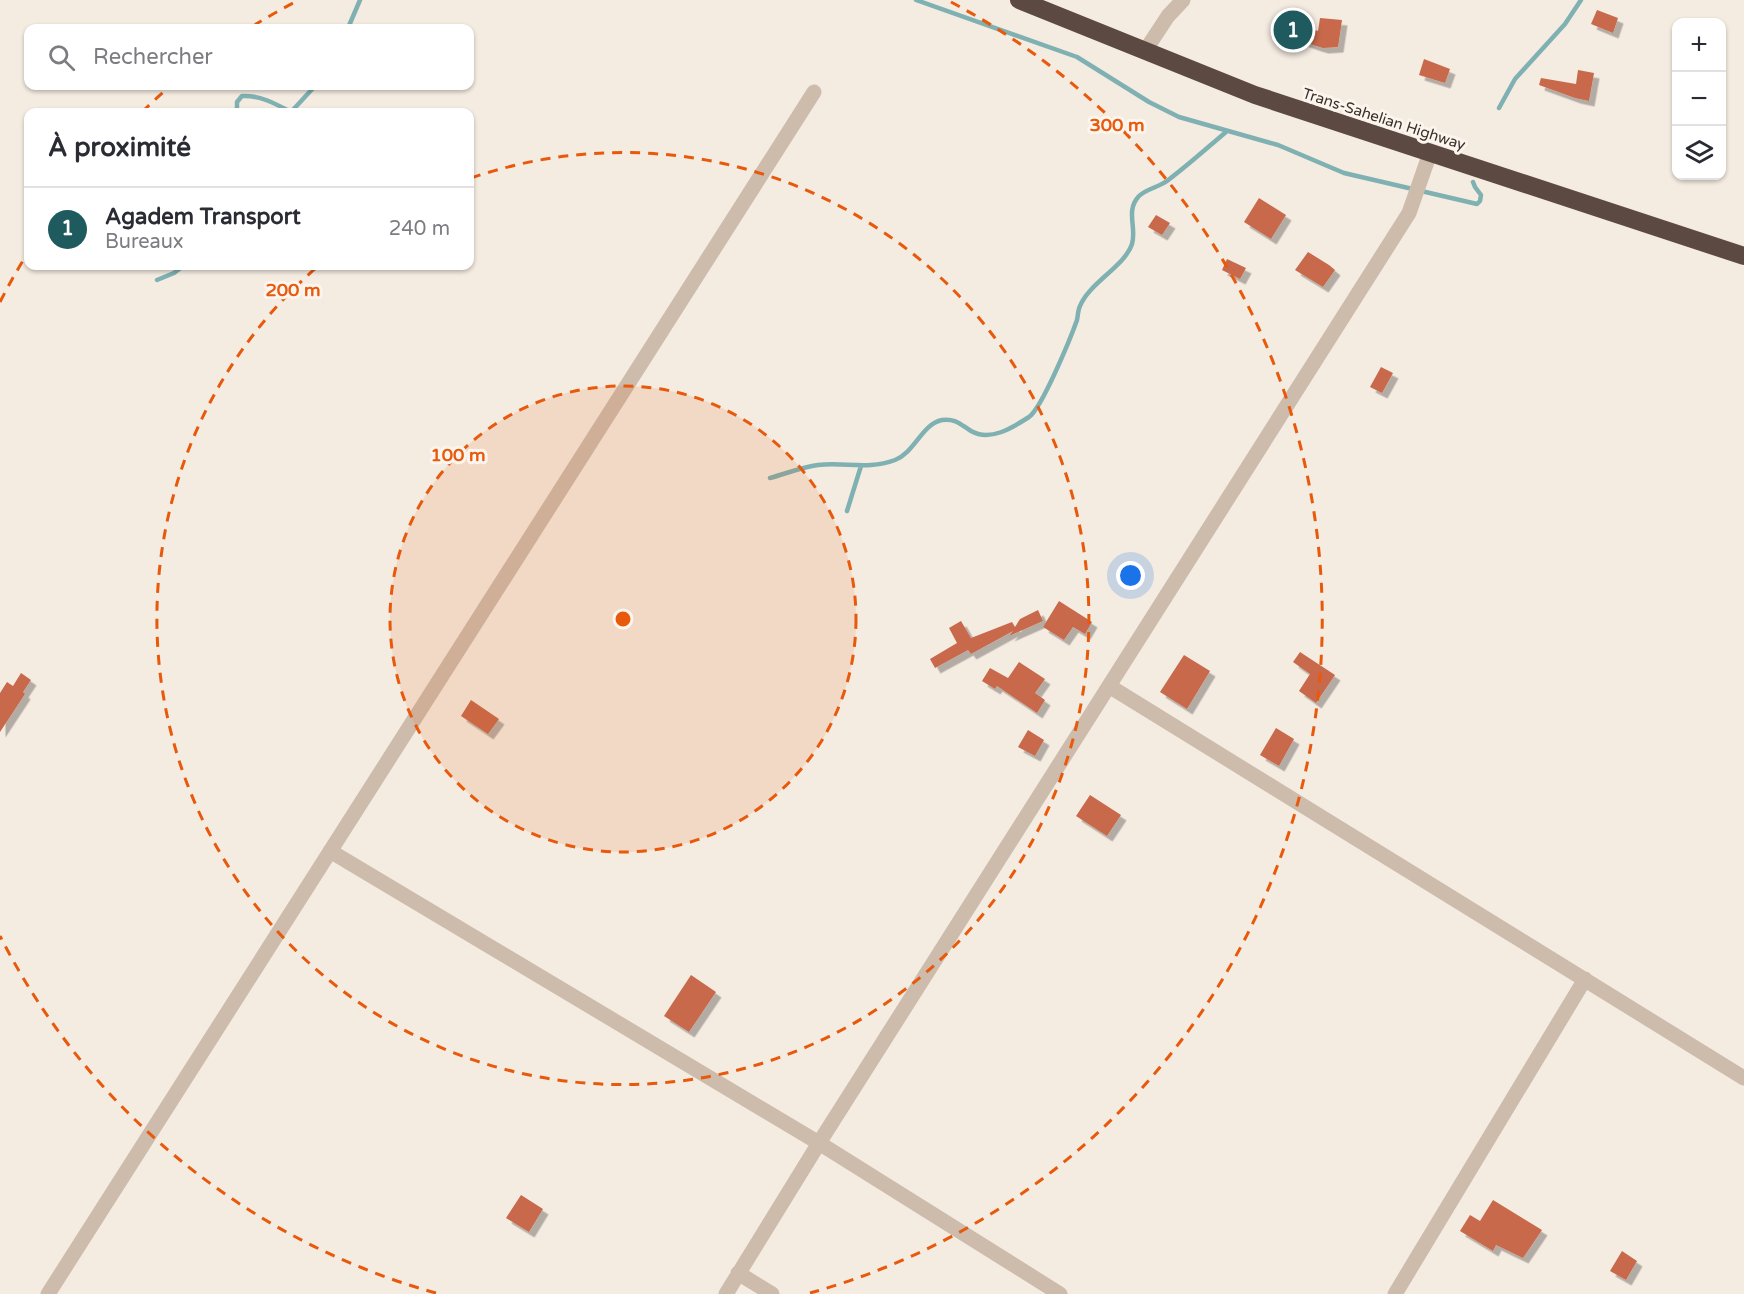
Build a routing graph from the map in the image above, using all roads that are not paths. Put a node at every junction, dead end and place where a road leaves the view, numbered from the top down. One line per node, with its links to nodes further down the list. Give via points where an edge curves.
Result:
1 (1019, 0): 3 (highway, Trans-Sahelian Highway)
2 (1183, 0): 3 (street)
3 (1145, 51): 5 (highway, Trans-Sahelian Highway, via 1255,95)
4 (814, 92): 8 (street)
5 (1430, 153): 6 (highway, Trans-Sahelian Highway); 7 (street, via 1409,213)
6 (1744, 256)
7 (1109, 686): 9 (street); 11 (street)
8 (330, 851): 11 (street); 13 (street)
9 (1585, 979): 10 (street); 17 (street)
10 (1744, 1078)
11 (819, 1143): 12 (street); 16 (street)
12 (738, 1273): 14 (street); 15 (street)
13 (48, 1294)
14 (726, 1294)
15 (772, 1294)
16 (1060, 1294)
17 (1395, 1294)

